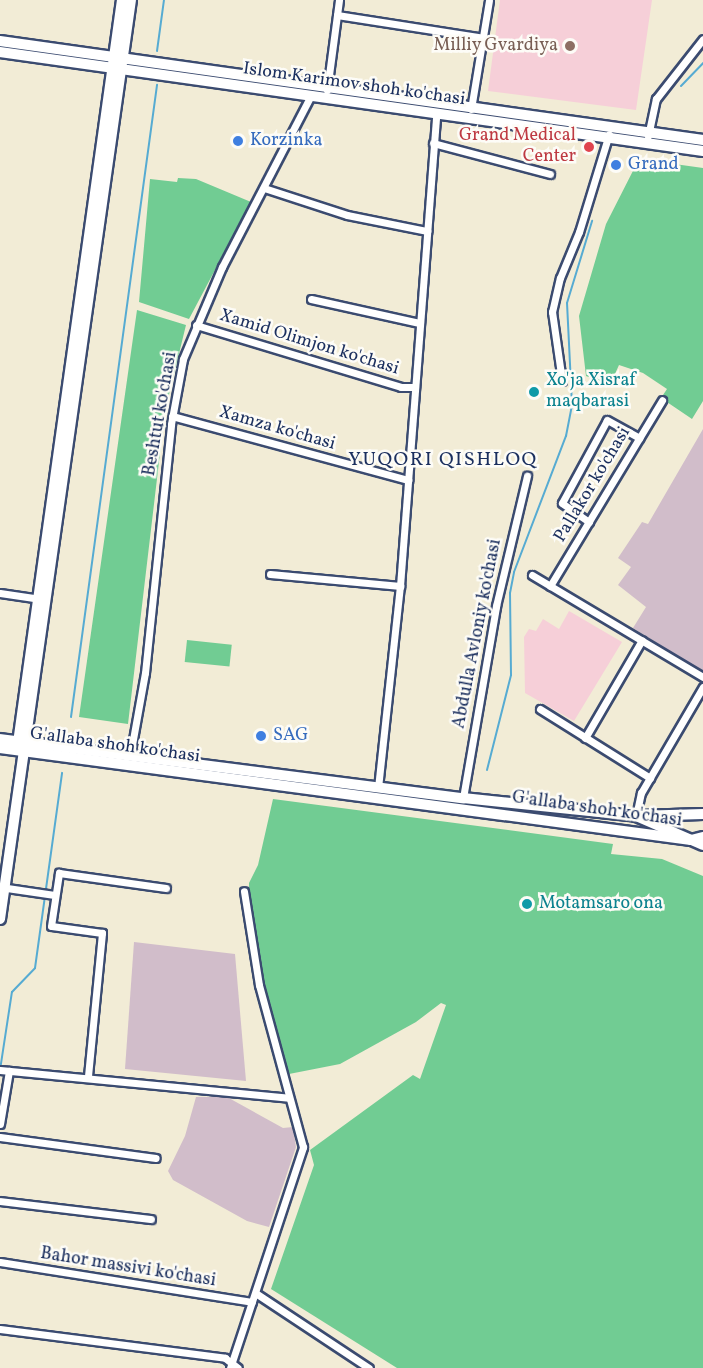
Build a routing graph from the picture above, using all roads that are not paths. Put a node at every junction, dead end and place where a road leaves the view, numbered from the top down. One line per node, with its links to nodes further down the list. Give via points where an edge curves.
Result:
1 (122, 0): 10 (main road)
2 (130, 0): 10 (main road)
3 (339, 0): 5 (street)
4 (489, 0): 6 (street)
5 (337, 15): 6 (street); 11 (street)
6 (484, 38): 13 (street)
7 (703, 39): 16 (street, via 656,99)
8 (0, 41): 10 (main road, Islom Karimov shoh ko'chasi)
9 (0, 52): 10 (main road, Islom Karimov shoh ko'chasi)
10 (117, 64): 11 (main road, Islom Karimov shoh ko'chasi); 12 (main road, Islom Karimov shoh ko'chasi); 39 (main road)
11 (327, 92): 12 (main road, Islom Karimov shoh ko'chasi); 13 (main road, Islom Karimov shoh ko'chasi); 14 (main road, Islom Karimov shoh ko'chasi)
12 (311, 95): 21 (street, Beshtut ko'chasi)
13 (471, 112): 14 (main road, Islom Karimov shoh ko'chasi); 15 (main road, Islom Karimov shoh ko'chasi)
14 (436, 113): 18 (street)
15 (609, 134): 16 (main road, Islom Karimov shoh ko'chasi); 26 (street, via 553,304 552,325)
16 (647, 139): 17 (main road, Islom Karimov shoh ko'chasi); 19 (main road, Islom Karimov shoh ko'chasi)
17 (703, 140)
18 (433, 143): 20 (street); 22 (street)
19 (703, 151)
20 (550, 174)
21 (264, 188): 22 (street, via 347,215); 25 (street, Beshtut ko'chasi)
22 (426, 231): 24 (street)
23 (311, 299): 24 (street)
24 (419, 323): 27 (street)
25 (196, 325): 27 (street, Xamid Olimjon ko'chasi, via 401,387); 29 (street, Beshtut ko'chasi, via 183,359)
26 (562, 381)
27 (415, 387): 32 (street)
28 (662, 400): 30 (street, Pallakor ko'chasi)
29 (172, 416): 32 (street, Xamza ko'chasi); 48 (street, Beshtut ko'chasi, via 145,673)
30 (639, 438): 33 (street, Pallakor ko'chasi); 33 (street, via 608,420 562,503)
31 (528, 476): 51 (street, Abdulla Avloniy ko'chasi, via 496,606)
32 (408, 480): 36 (street)
33 (589, 522): 37 (street, Pallakor ko'chasi)
34 (270, 574): 36 (street)
35 (532, 575): 37 (street)
36 (400, 586): 50 (street)
37 (550, 586): 40 (street)
38 (0, 593): 39 (street)
39 (42, 599): 46 (main road)
40 (642, 640): 41 (street); 44 (street)
41 (703, 677)
42 (703, 687): 49 (street)
43 (540, 709): 44 (street)
44 (585, 738): 49 (street)
45 (0, 739): 46 (main road)
46 (22, 746): 47 (main road, G'allaba shoh ko'chasi); 48 (main road, G'allaba shoh ko'chasi); 55 (main road, G'allaba shoh ko'chasi); 57 (main road); 58 (main road)
47 (0, 748)
48 (130, 756): 50 (main road, G'allaba shoh ko'chasi)
49 (650, 778): 53 (street)
50 (378, 788): 51 (main road, G'allaba shoh ko'chasi)
51 (463, 798): 53 (main road, G'allaba shoh ko'chasi)
52 (703, 814): 53 (main road)
53 (636, 816): 55 (main road, G'allaba shoh ko'chasi)
54 (703, 837): 55 (main road)
55 (691, 840): 56 (main road)
56 (703, 845)
57 (0, 867)
58 (2, 887): 61 (street); 62 (main road)
59 (166, 888): 61 (street, via 59,873)
60 (244, 891): 66 (street, via 259,985)
61 (54, 895): 65 (street, via 51,926 102,933)
62 (0, 919)
63 (0, 1070): 64 (street)
64 (9, 1071): 65 (street); 67 (street)
65 (88, 1076): 66 (street)
66 (289, 1098): 73 (street, via 303,1147)
67 (0, 1124)
68 (0, 1137): 69 (street)
69 (156, 1158)
70 (0, 1201): 71 (street)
71 (151, 1219)
72 (0, 1262): 74 (street, Bahor massivi ko'chasi)
73 (257, 1294): 74 (street); 76 (street)
74 (252, 1302): 77 (street)
75 (0, 1329): 77 (street, via 225,1358)
76 (358, 1365): 78 (street)
77 (233, 1366)
78 (369, 1368)

